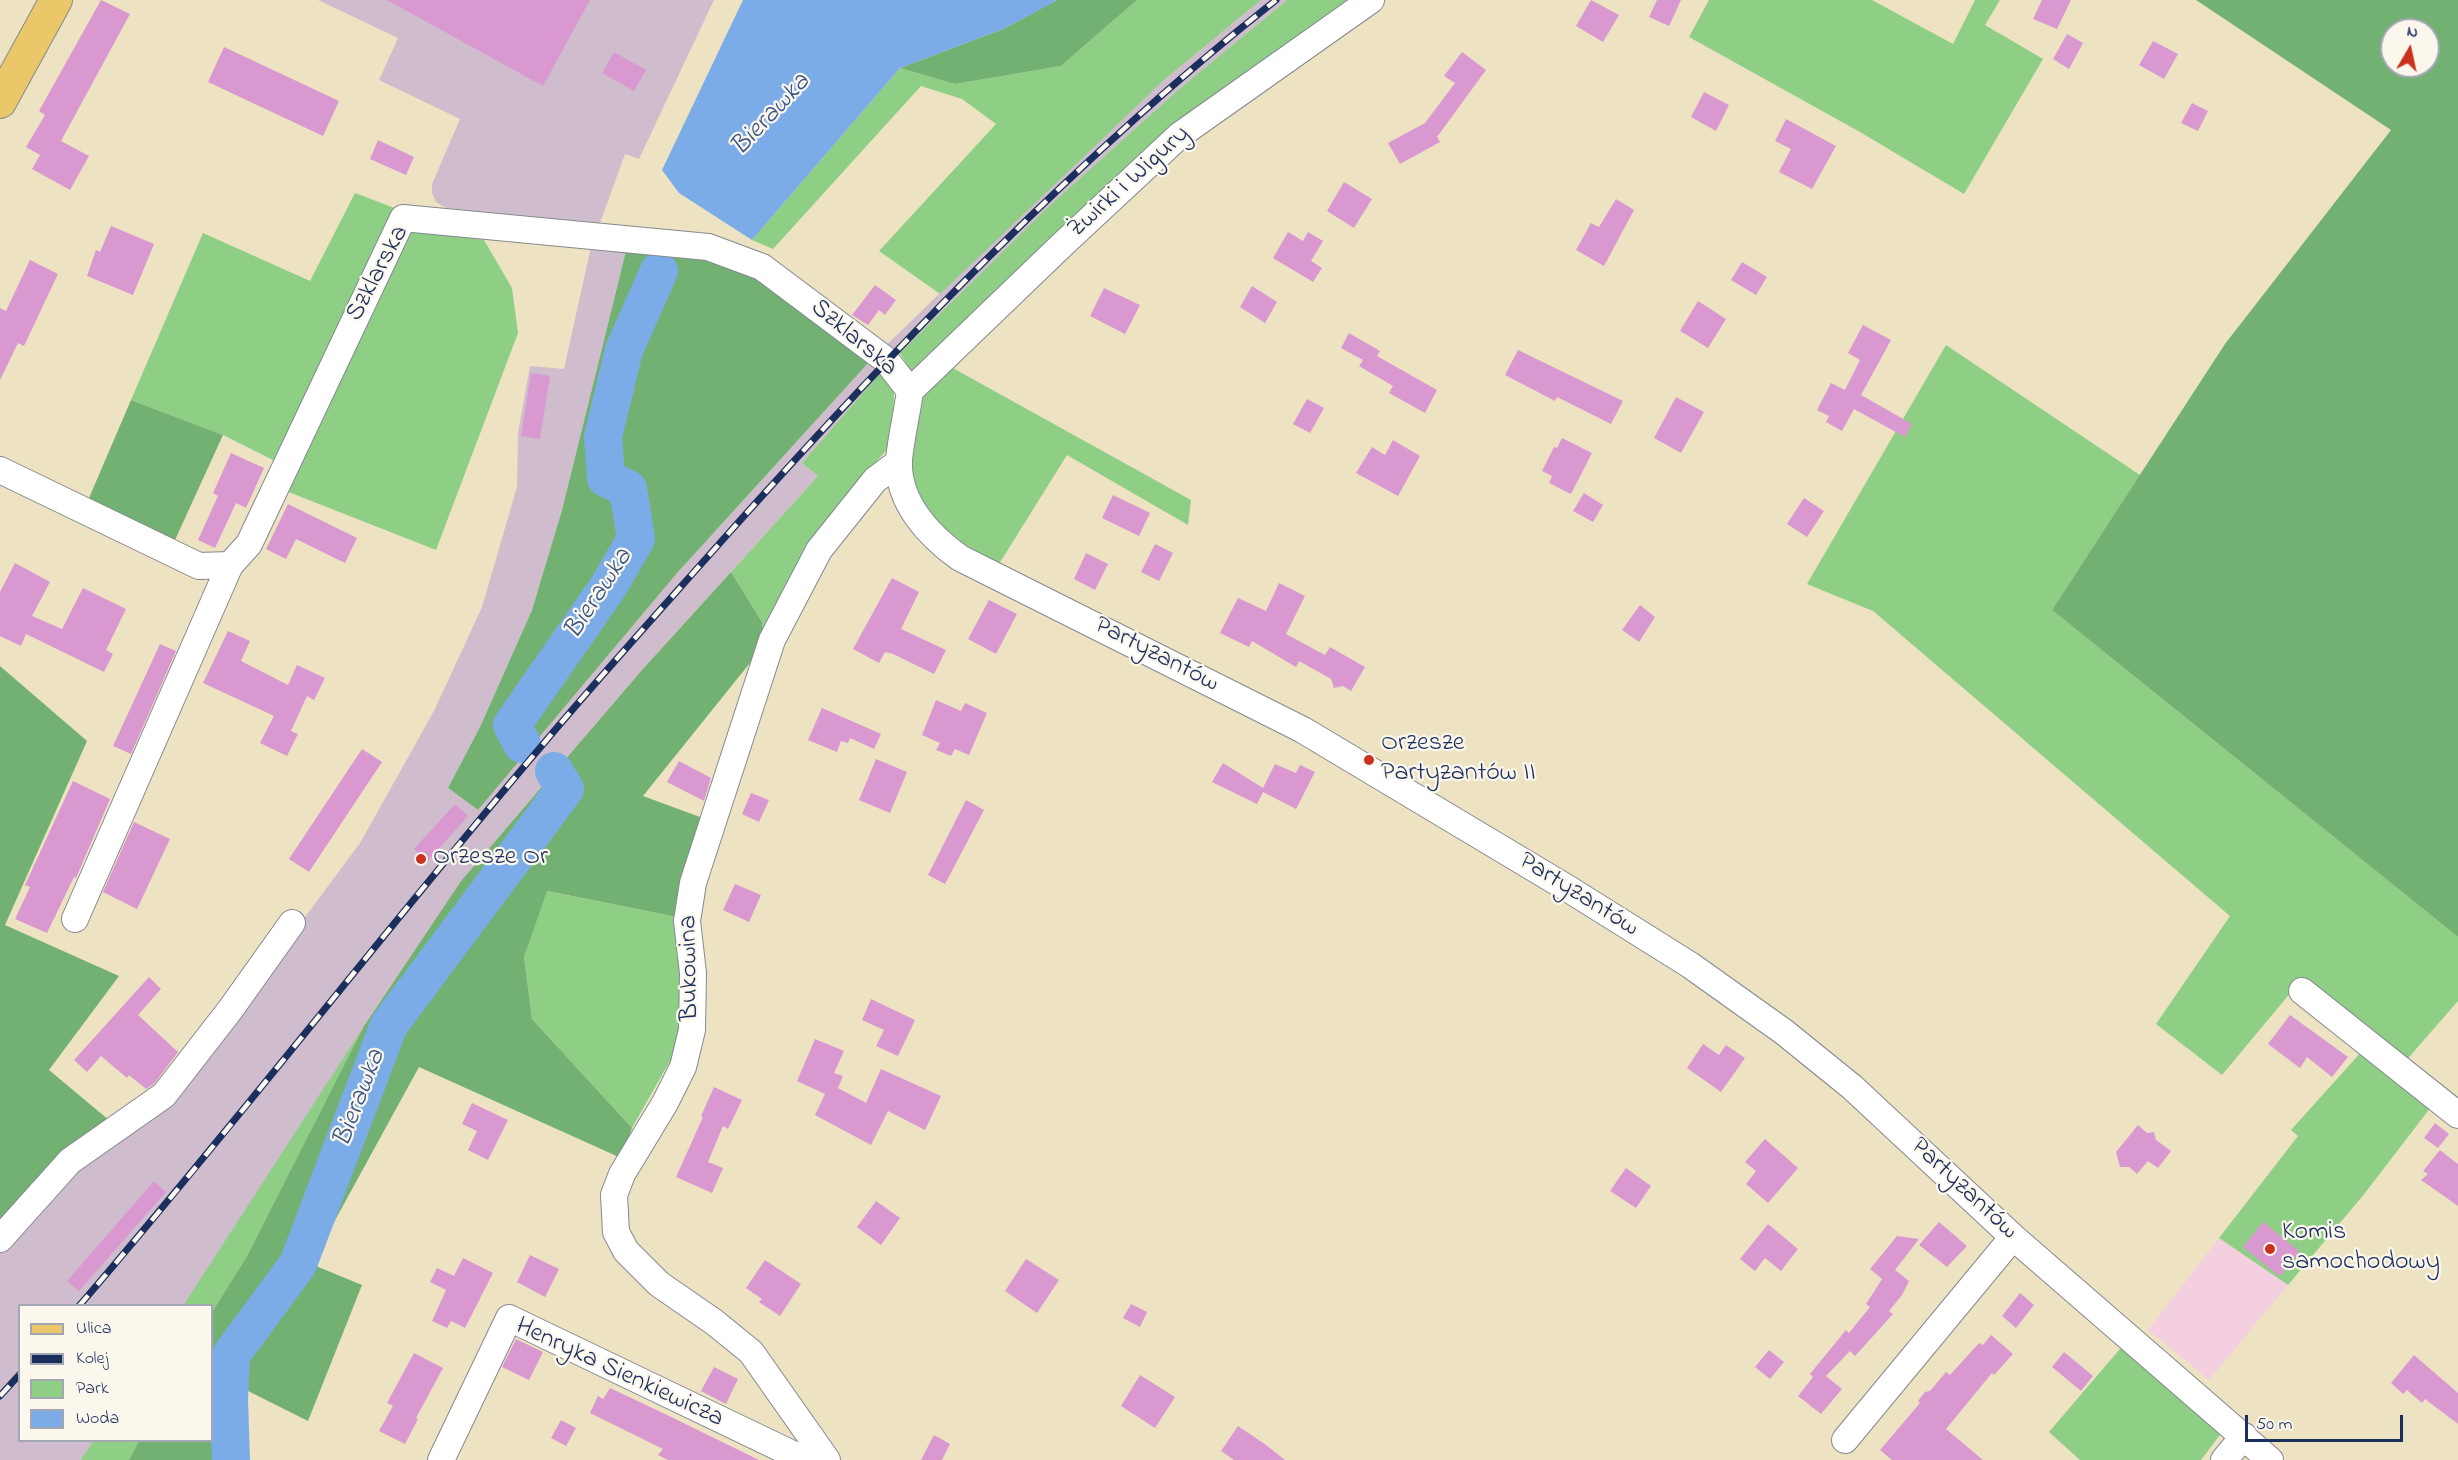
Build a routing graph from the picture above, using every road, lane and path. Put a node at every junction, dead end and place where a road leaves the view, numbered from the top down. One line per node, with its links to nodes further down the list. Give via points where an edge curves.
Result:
1 (56, 0): 3 (main road)
2 (1371, 0): 4 (street, Żwirki i Wigury, via 1180,135)
3 (5, 82)
4 (910, 391): 5 (street, Partyzantów); 7 (street, Szklarska, via 885,360 762,267 708,247 403,218 249,544)
5 (899, 462): 12 (street, Partyzantów, via 912,508 939,544 1303,730 1690,965 1784,1032 1852,1087); 18 (street, Bukowina, via 875,480 819,550 772,640 693,883 687,921 694,1002 683,1067 622,1173 614,1195 616,1232 626,1251 659,1284 751,1352)
6 (0, 470): 7 (street, via 199,566)
7 (230, 566): 8 (street)
8 (75, 919)
9 (292, 923): 13 (street, via 164,1095 70,1161)
10 (2302, 991): 11 (street)
11 (2458, 1115)
12 (2013, 1237): 14 (street, Partyzantów); 15 (street)
13 (0, 1239)
14 (2244, 1436): 19 (street); 20 (street, Partyzantów)
15 (1845, 1440)
16 (441, 1460): 17 (street, Henryka Sienkiewicza, via 509,1318)
17 (805, 1460)
18 (827, 1460)
19 (2224, 1460)
20 (2270, 1460)

